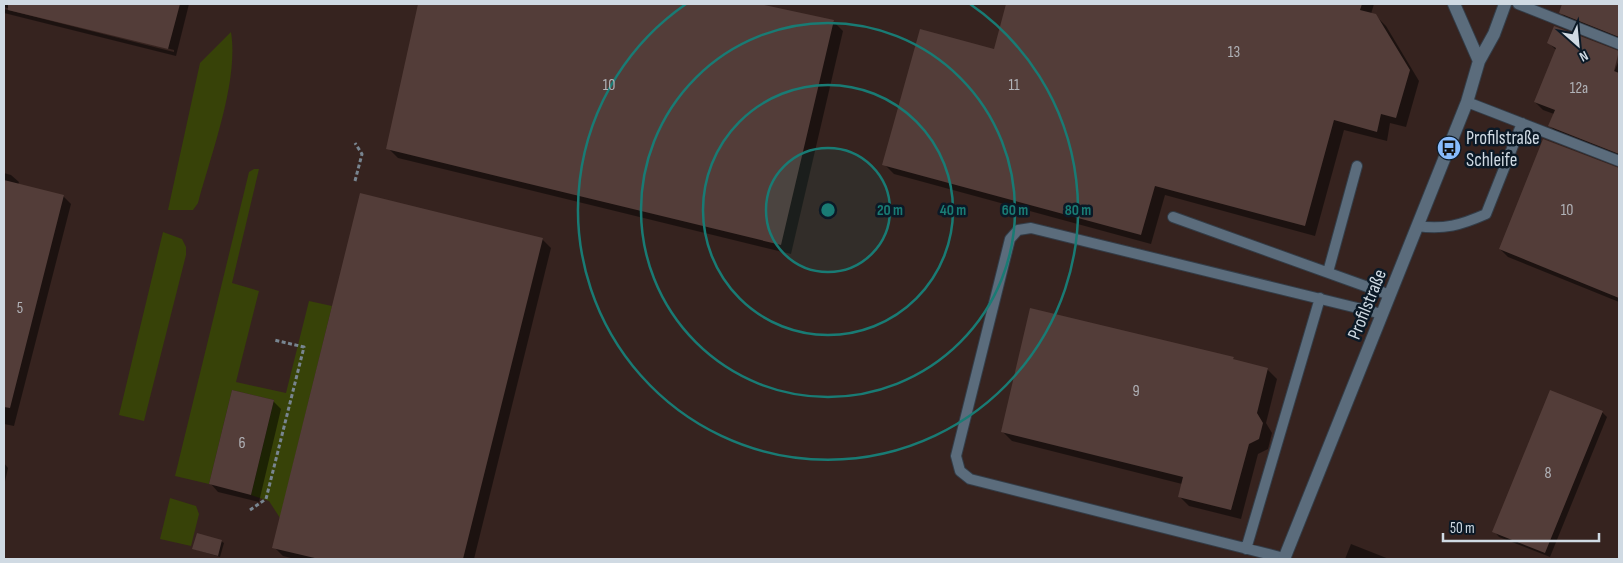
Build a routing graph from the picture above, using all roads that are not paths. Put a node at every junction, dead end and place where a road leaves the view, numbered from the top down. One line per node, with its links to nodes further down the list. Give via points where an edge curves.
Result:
1 (1454, 4): 5 (street)
2 (1505, 4): 5 (street, Profilstraße)
3 (1518, 4): 4 (lane)
4 (1619, 44)
5 (1479, 61): 6 (street, Profilstraße)
6 (1467, 102): 7 (lane); 11 (street, Profilstraße)
7 (1522, 123): 8 (lane); 11 (lane, via 1486,214 1467,223 1439,229)
8 (1619, 161)
9 (1358, 166): 12 (lane)
10 (1173, 217): 12 (lane)
11 (1417, 226): 13 (street, Profilstraße)
12 (1328, 272): 13 (lane)
13 (1390, 295): 15 (street, Profilstraße)
14 (1320, 298): 15 (lane); 16 (lane); 16 (lane, via 1031,228 1018,230 1010,239 956,456 960,471 970,479)
15 (1382, 314): 17 (street, Profilstraße)
16 (1246, 549): 17 (lane)
17 (1284, 559)

